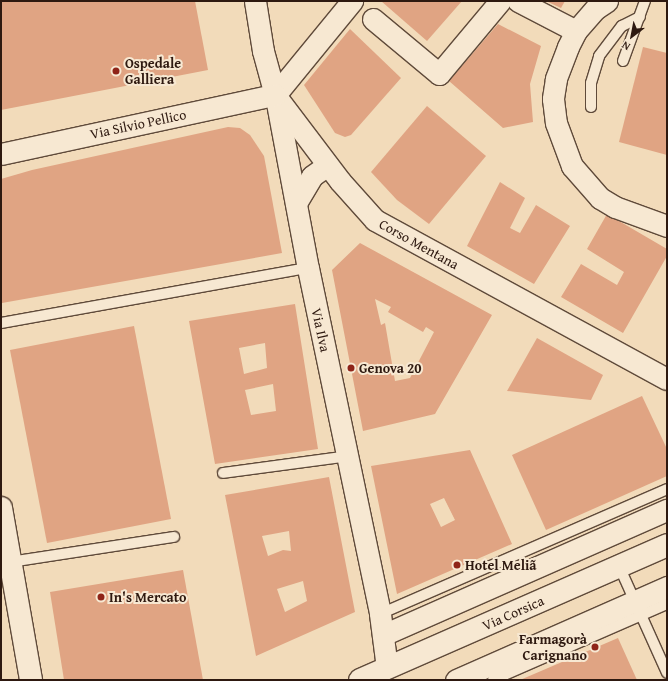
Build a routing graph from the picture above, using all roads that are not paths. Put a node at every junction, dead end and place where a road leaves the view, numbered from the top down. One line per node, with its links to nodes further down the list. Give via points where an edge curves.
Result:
1 (255, 1): 11 (street, Corso Mentana)
2 (352, 1): 11 (street)
3 (500, 1): 8 (street, via 439,74)
4 (518, 1): 9 (street)
5 (607, 1): 9 (street, via 595,9)
6 (645, 1): 7 (lane)
7 (640, 17): 10 (lane); 12 (lane, via 622,26 599,56 591,83)
8 (373, 19)
9 (576, 31): 16 (street, via 556,79 553,99 556,123 572,166 600,198 615,207)
10 (624, 61)
11 (275, 95): 13 (street, Via Silvio Pellico); 14 (street, Corso Mentana); 15 (street, Via Ilva)
12 (591, 107)
13 (1, 154)
14 (328, 166): 15 (street, via 312,176); 19 (street, Corso Mentana, via 375,220)
15 (296, 203): 17 (street, Via Ilva)
16 (667, 226)
17 (308, 268): 18 (lane); 20 (street, Via Ilva)
18 (1, 323)
19 (667, 379)
20 (348, 456): 21 (lane); 32 (street, Via Ilva)
21 (223, 473)
22 (667, 489): 32 (lane)
23 (1, 508): 27 (street)
24 (667, 510): 32 (street)
25 (174, 537): 27 (lane)
26 (667, 545): 28 (street, Via Corsica)
27 (10, 562): 35 (street)
28 (619, 566): 31 (lane); 33 (street, Via Corsica)
29 (667, 587): 31 (street)
30 (667, 604): 31 (lane)
31 (638, 608): 34 (lane); 37 (street); 38 (lane)
32 (382, 624): 33 (street, Via Ilva)
33 (387, 668): 36 (street, Via Corsica)
34 (667, 673)
35 (31, 680)
36 (360, 680)
37 (456, 680)
38 (493, 680)

